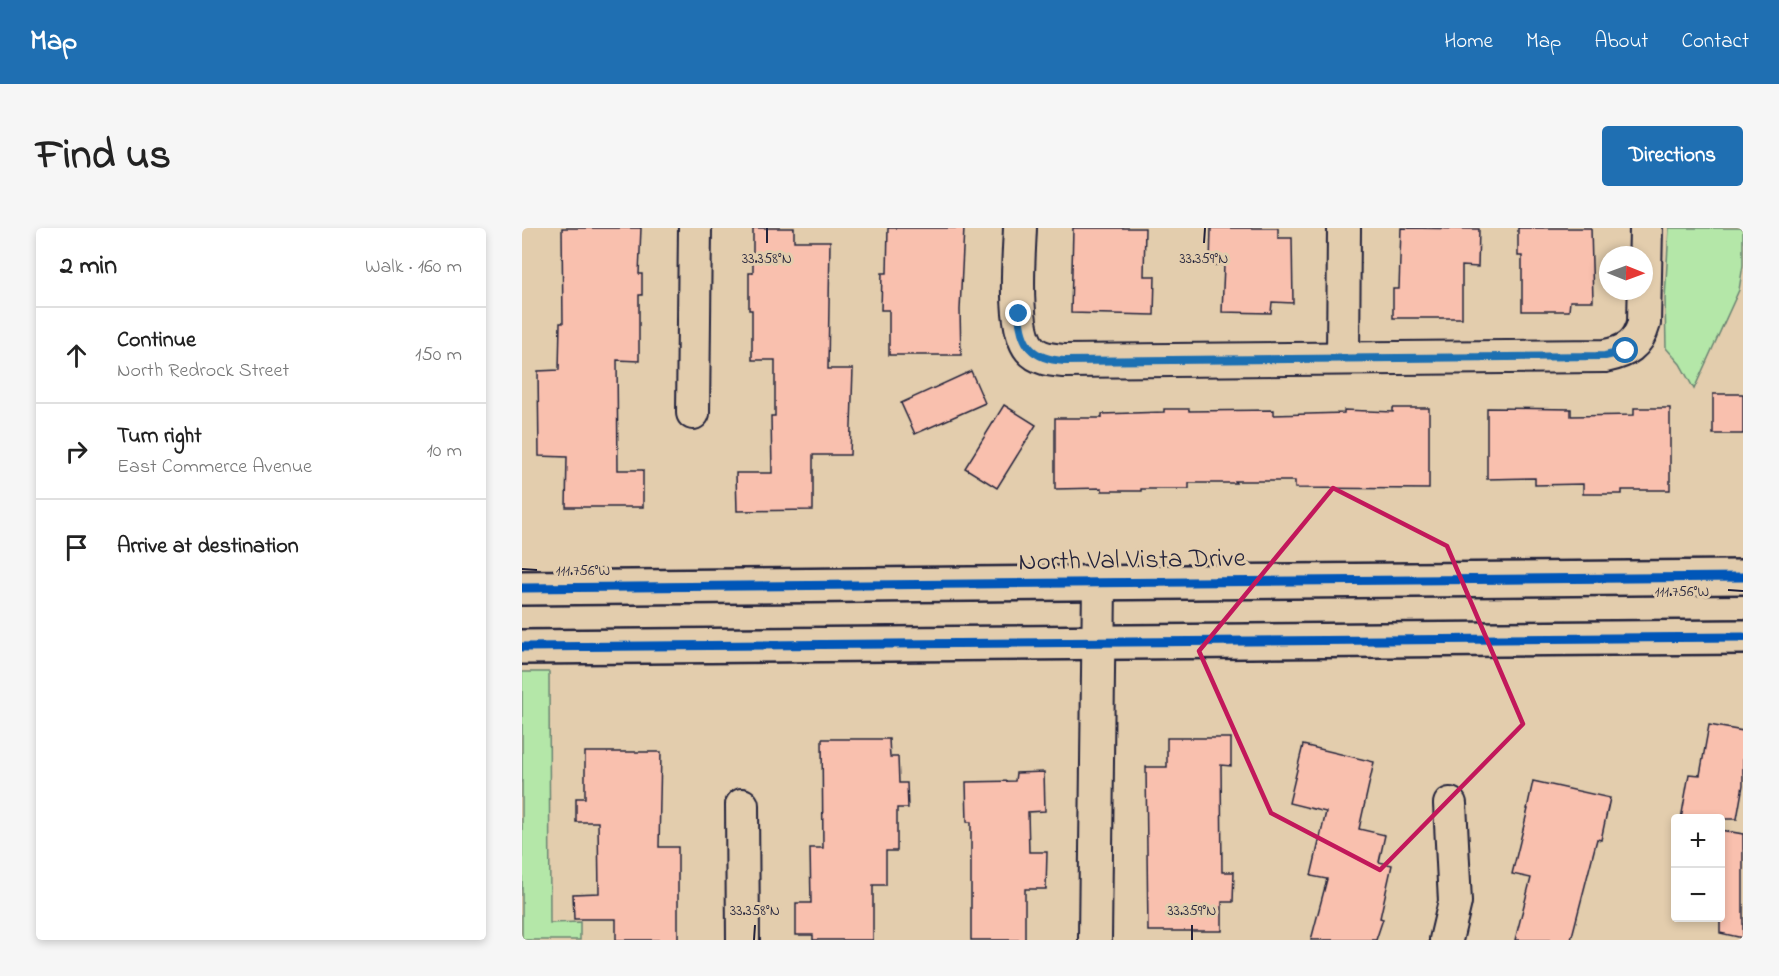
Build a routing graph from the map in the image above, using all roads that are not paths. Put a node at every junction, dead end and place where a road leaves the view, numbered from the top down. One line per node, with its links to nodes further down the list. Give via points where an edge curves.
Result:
1 (695, 228): 6 (street)
2 (1020, 228): 5 (street, via 1020,326 1030,350 1040,357 1064,361)
3 (1344, 228): 5 (street)
4 (1646, 228): 5 (street, via 1645,312 1640,335 1626,351 1605,356)
5 (1343, 358)
6 (693, 413)
7 (1743, 577): 8 (main road, North Val Vista Drive)
8 (1099, 583): 9 (main road, North Val Vista Drive); 11 (street)
9 (522, 588)
10 (1743, 637): 11 (main road)
11 (1098, 642): 12 (main road); 16 (street)
12 (522, 647)
13 (1450, 804): 17 (street, via 1455,902)
14 (742, 805): 15 (street)
15 (744, 940)
16 (1095, 940)
17 (1446, 940)

